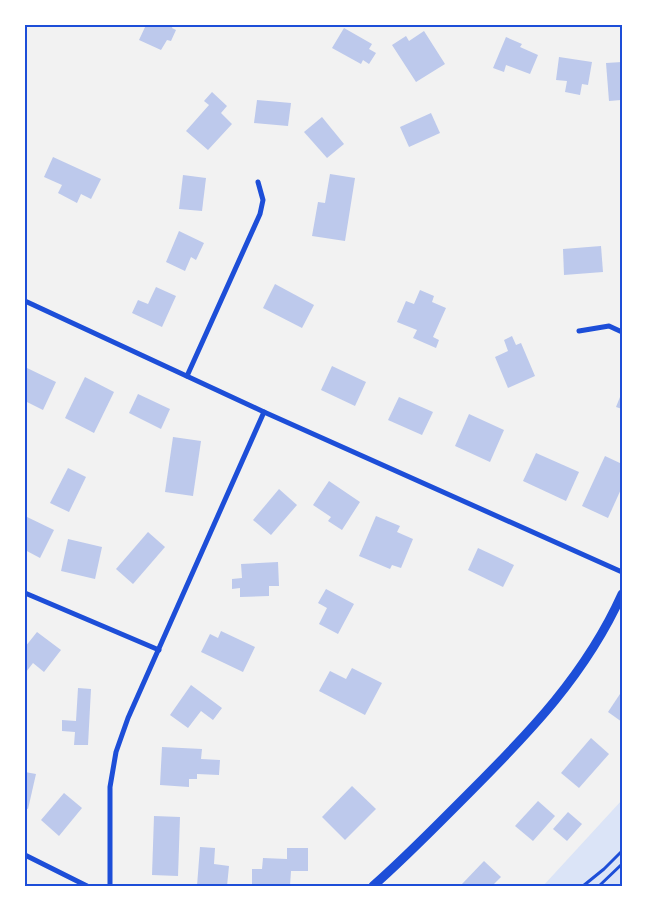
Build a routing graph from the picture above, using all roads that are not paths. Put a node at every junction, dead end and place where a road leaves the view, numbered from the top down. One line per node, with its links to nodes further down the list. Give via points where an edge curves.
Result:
1 (258, 182): 5 (street, via 263,200 260,214)
2 (25, 301): 5 (street)
3 (579, 331): 4 (street, via 609,326)
4 (622, 332)
5 (187, 376): 6 (street)
6 (264, 412): 7 (street); 10 (street)
7 (622, 572)
8 (25, 594): 10 (street)
9 (622, 594): 14 (street, via 601,635 549,710 520,743)
10 (159, 650): 13 (street, via 116,752 110,787)
11 (25, 855): 12 (street)
12 (87, 886)
13 (110, 886)
14 (373, 886)

